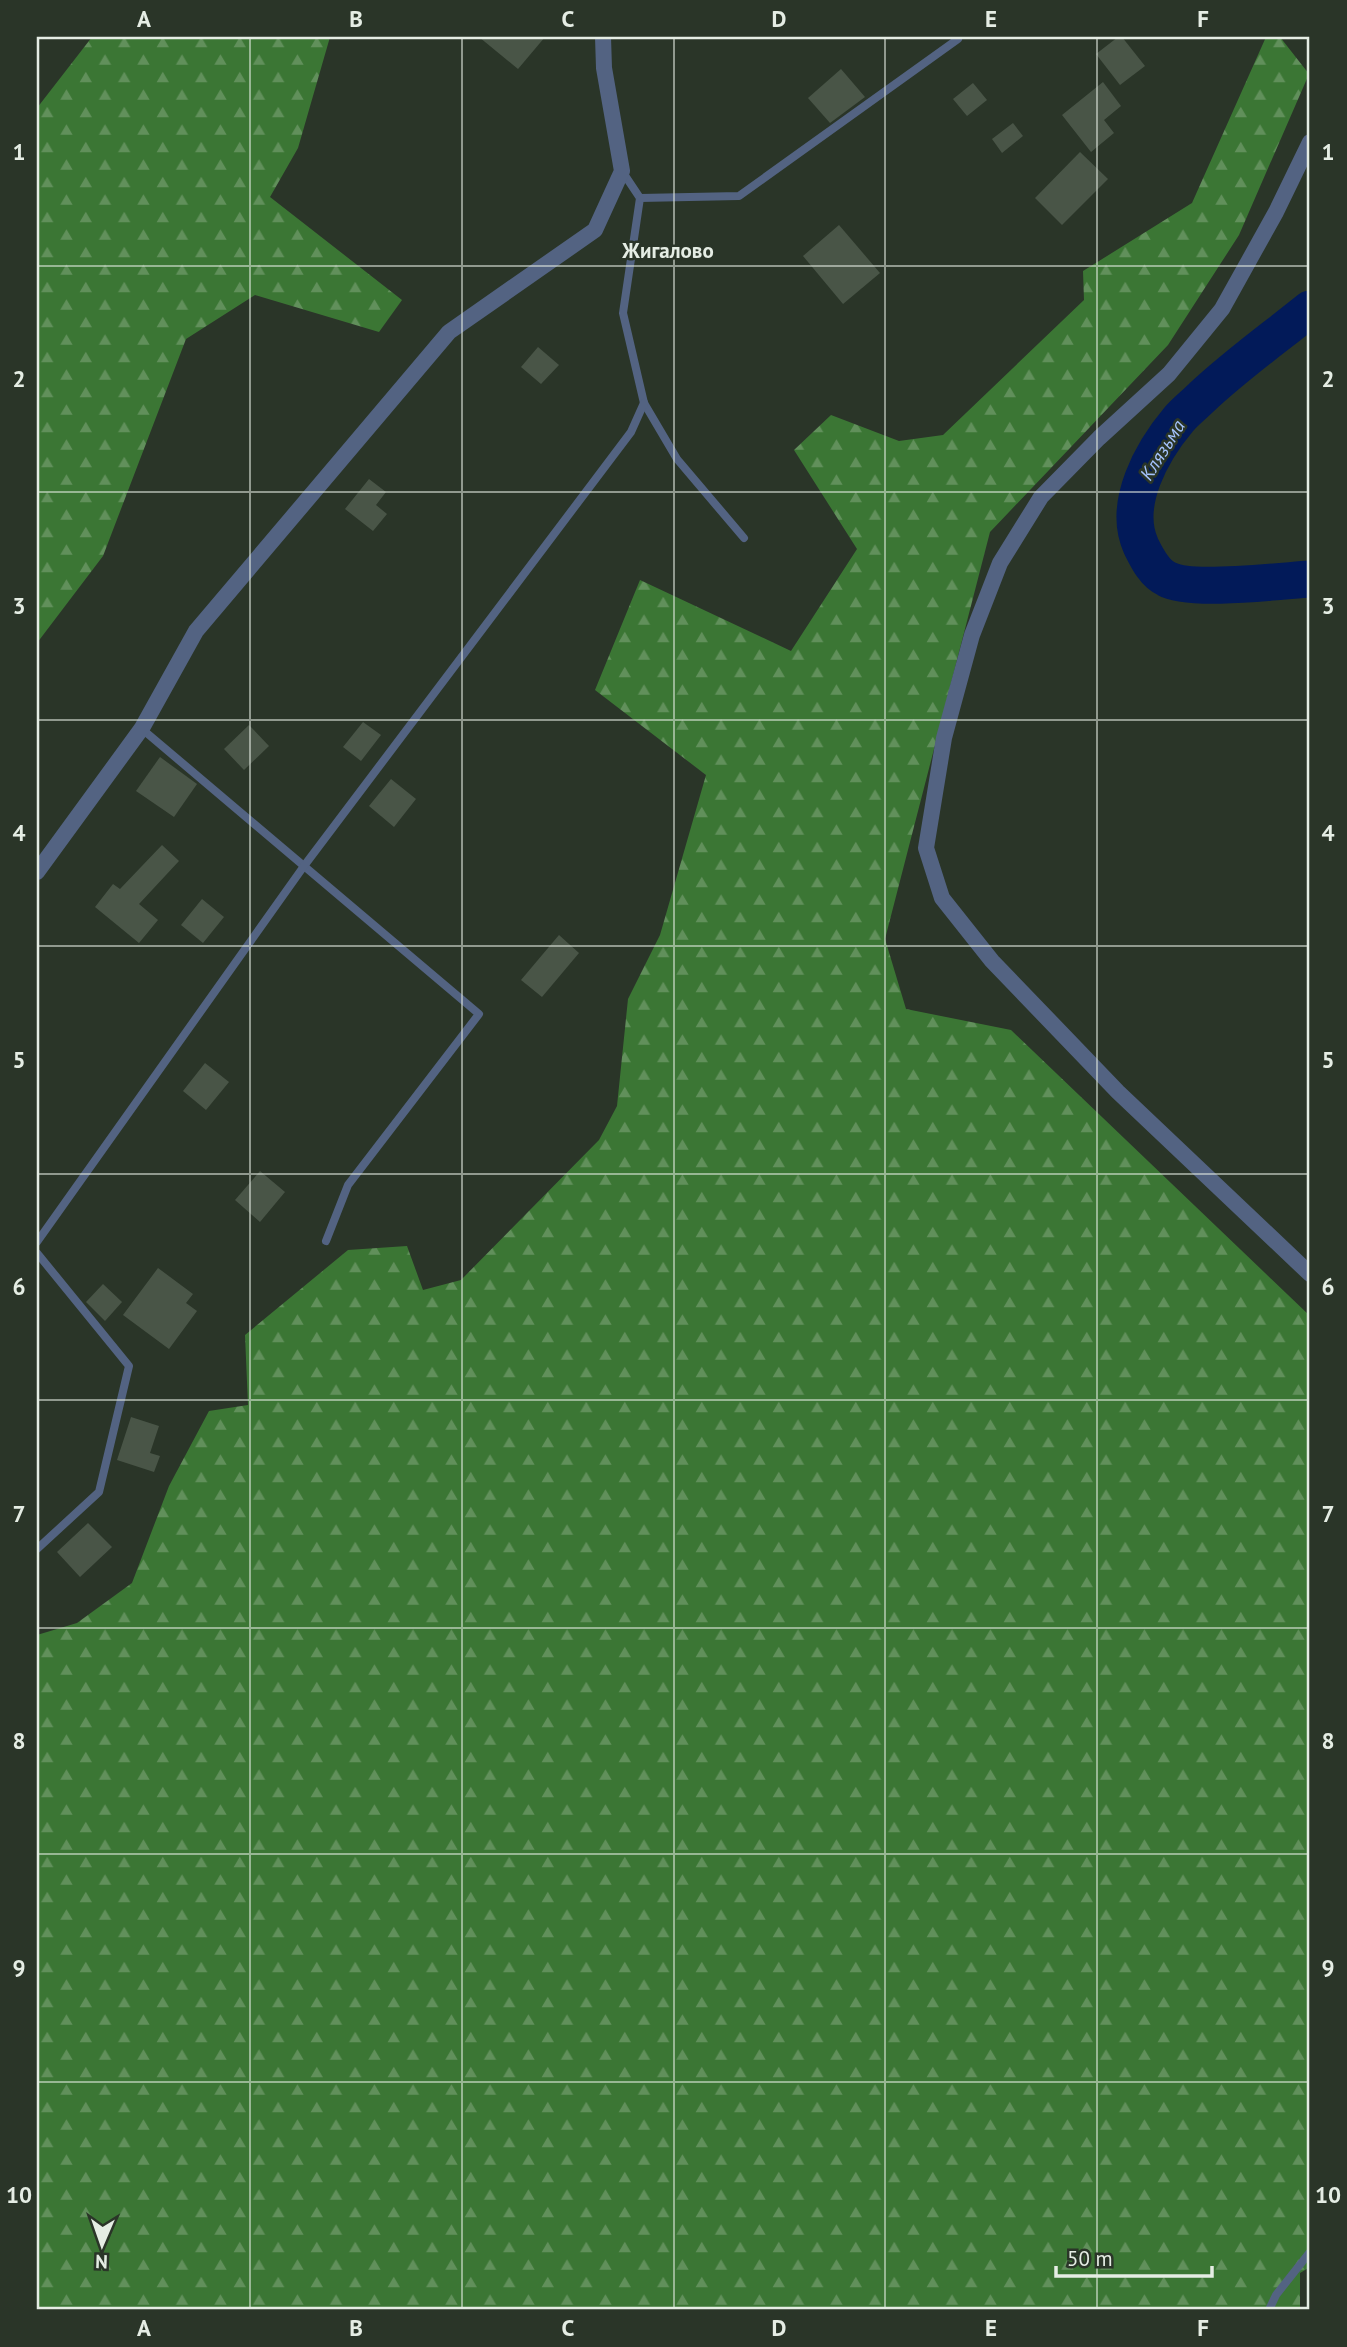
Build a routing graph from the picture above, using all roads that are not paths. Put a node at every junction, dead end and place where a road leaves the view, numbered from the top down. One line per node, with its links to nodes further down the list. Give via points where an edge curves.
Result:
1 (603, 37): 4 (street)
2 (957, 39): 5 (lane, via 739,196)
3 (1310, 142): 14 (street, via 1222,309 1169,374 1041,497 1000,563 972,635 944,738 926,848 942,898 992,961 1118,1092)
4 (622, 171): 5 (lane); 8 (street, via 595,230 449,332 196,631)
5 (640, 198): 6 (lane, via 623,313)
6 (644, 403): 7 (lane, via 677,459); 9 (lane, via 631,432)
7 (744, 538)
8 (142, 729): 9 (lane); 10 (street)
9 (304, 866): 11 (lane, via 479,1014 348,1185); 12 (lane)
10 (37, 872)
11 (326, 1241)
12 (37, 1242)
13 (37, 1254): 15 (lane, via 129,1366 99,1492)
14 (1310, 1274)
15 (37, 1549)
16 (1310, 2252): 17 (lane)
17 (1269, 2310)

